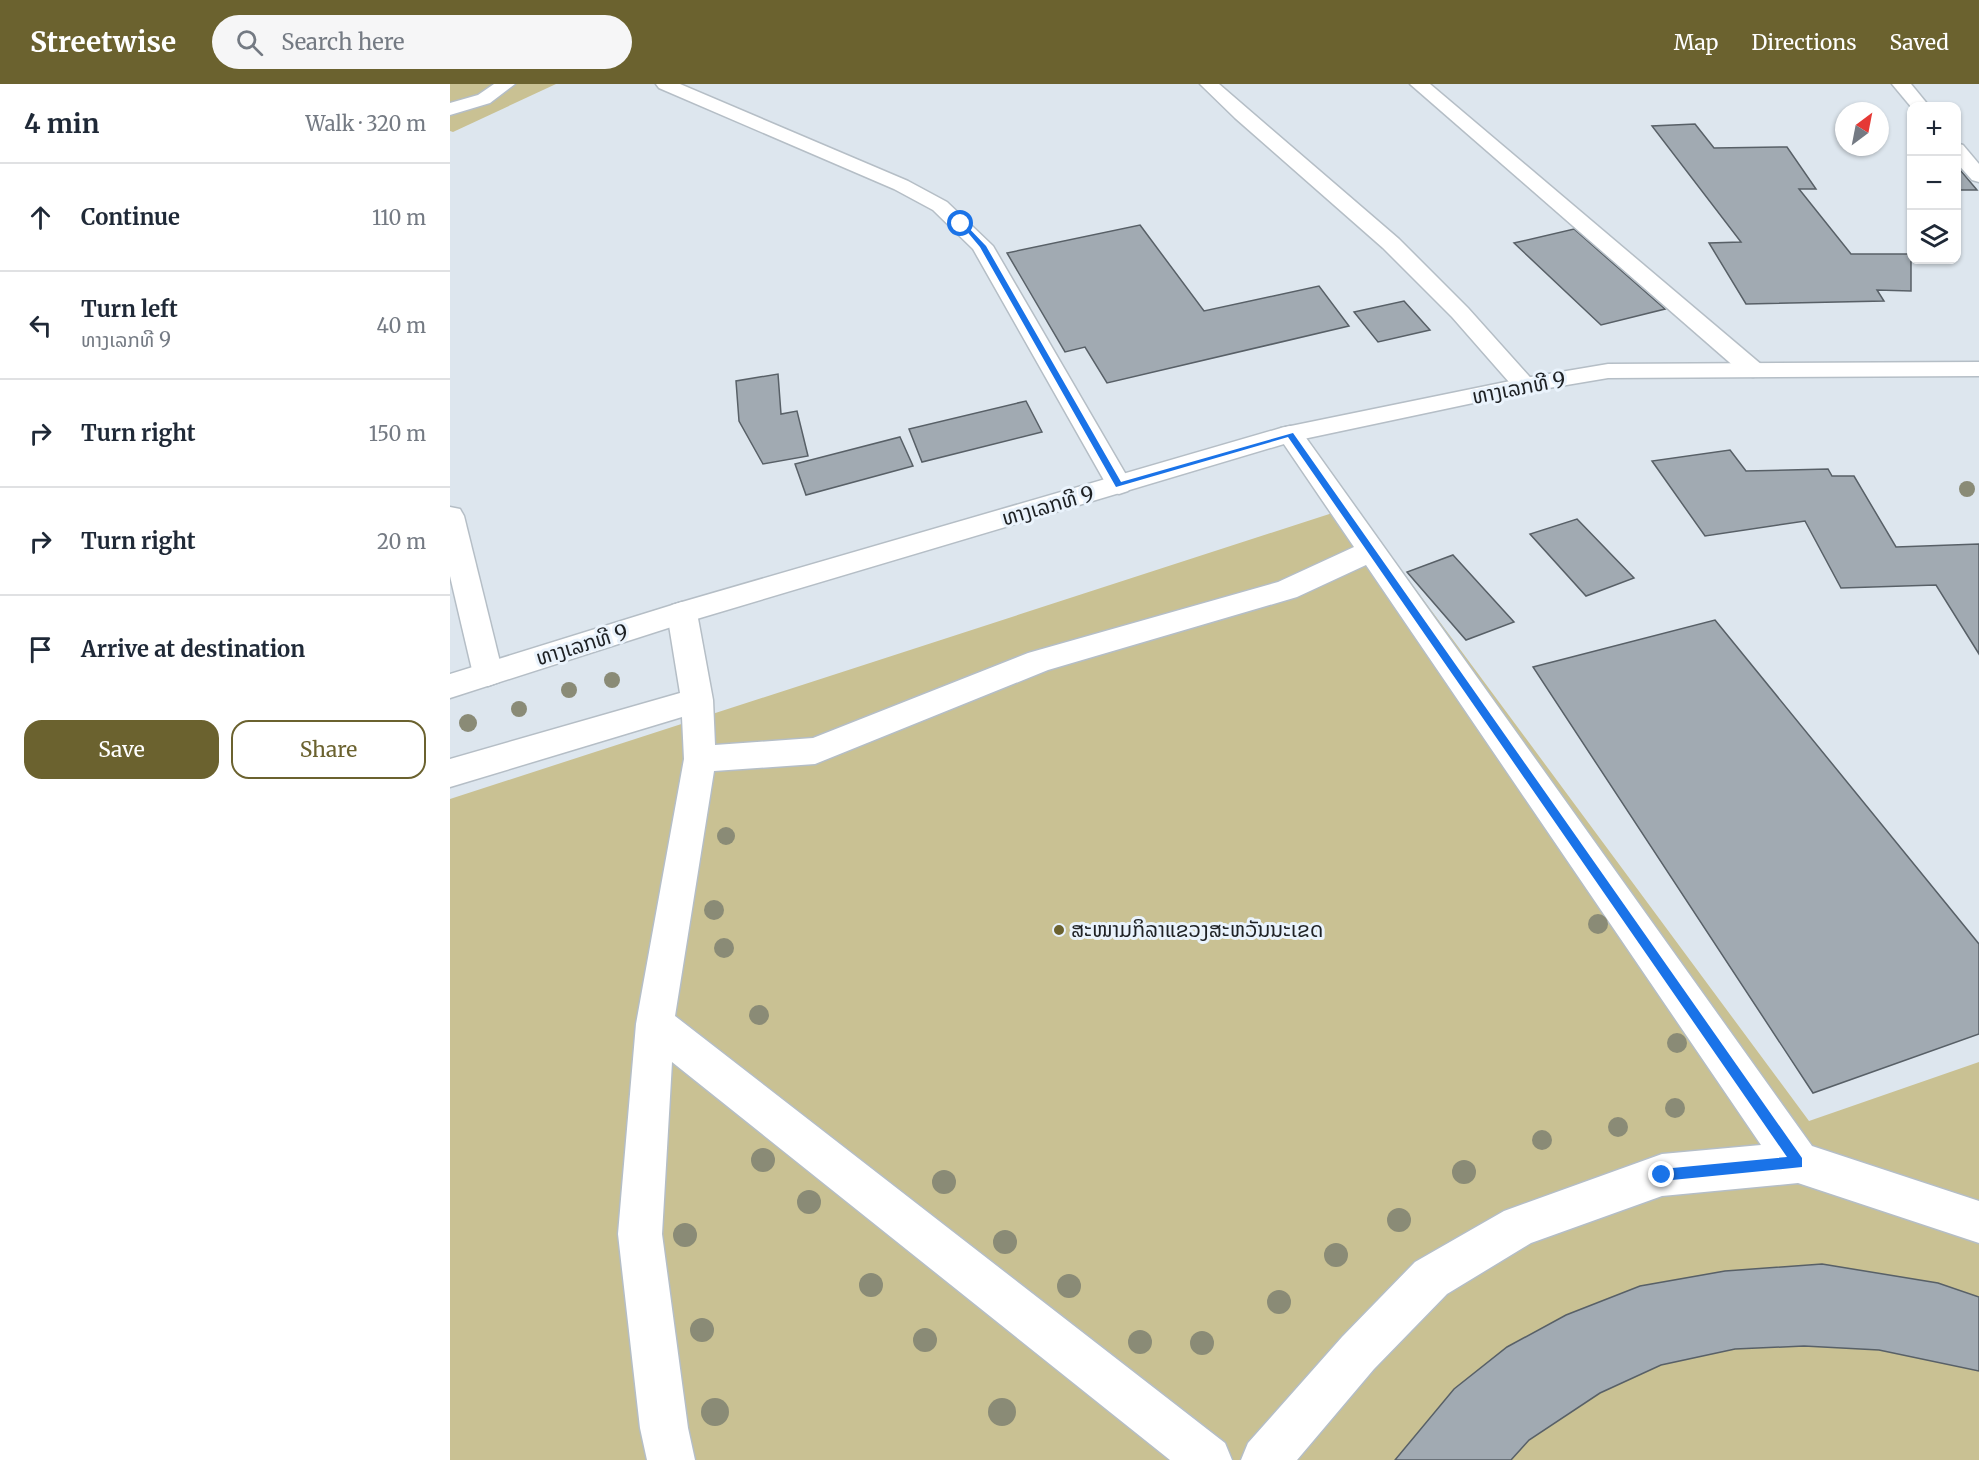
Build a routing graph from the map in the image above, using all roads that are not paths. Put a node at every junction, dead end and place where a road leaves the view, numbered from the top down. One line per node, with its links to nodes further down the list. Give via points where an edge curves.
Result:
1 (506, 84): 7 (main road)
2 (523, 84): 7 (main road)
3 (665, 84): 16 (main road, via 901,185 940,206 961,224 982,246)
4 (1209, 84): 14 (main road, via 1242,117 1344,200 1473,325)
5 (1419, 84): 13 (main road)
6 (1901, 84): 8 (main road)
7 (484, 99): 9 (main road)
8 (1917, 102)
9 (450, 109)
10 (1961, 155): 11 (main road)
11 (1979, 176)
12 (1979, 369): 13 (main road, ທາງເລກທີ 9)
13 (1753, 370): 14 (main road, ທາງເລກທີ 9, via 1608,371)
14 (1525, 386): 15 (main road, ທາງເລກທີ 9)
15 (1290, 434): 16 (main road, ທາງເລກທີ 9); 18 (main road)
16 (1119, 485): 19 (main road, ທາງເລກທີ 9)
17 (450, 516): 20 (main road)
18 (1371, 551): 23 (main road, via 1287,590 1039,661 814,751); 26 (main road)
19 (682, 613): 20 (main road, ທາງເລກທີ 9); 22 (main road)
20 (488, 674): 21 (main road, ທາງເລກທີ 9)
21 (450, 686)
22 (697, 700): 23 (main road); 24 (main road)
23 (699, 759): 25 (main road)
24 (450, 772)
25 (655, 1024): 28 (main road, via 640,1234); 29 (main road)
26 (1798, 1162): 27 (main road); 30 (main road, via 1662,1175 1519,1226 1431,1278 1358,1353)
27 (1979, 1222)
28 (671, 1460)
29 (1208, 1460)
30 (1265, 1460)

